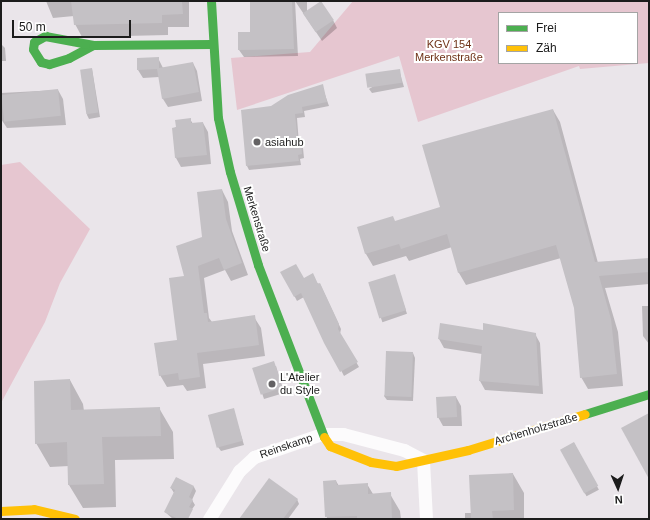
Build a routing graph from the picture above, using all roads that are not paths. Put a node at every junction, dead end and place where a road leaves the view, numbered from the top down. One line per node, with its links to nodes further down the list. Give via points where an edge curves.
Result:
1 (211, 1): 2 (street, Merkenstraße)
2 (212, 44): 3 (street); 5 (street, Merkenstraße, via 218,118 245,223)
3 (93, 45): 3 (street, via 45,36 34,42 33,49 40,62 48,64 69,58)
4 (649, 394): 6 (street, Archenholzstraße, via 468,450)
5 (322, 434): 6 (street, via 343,434 404,450); 6 (street, Archenholzstraße, via 330,446 371,462 396,466); 9 (street, Reinskamp, via 254,457 239,471)
6 (423, 460): 10 (street)
7 (1, 511): 8 (street, via 34,509)
8 (75, 519)
9 (210, 519)
10 (426, 519)

